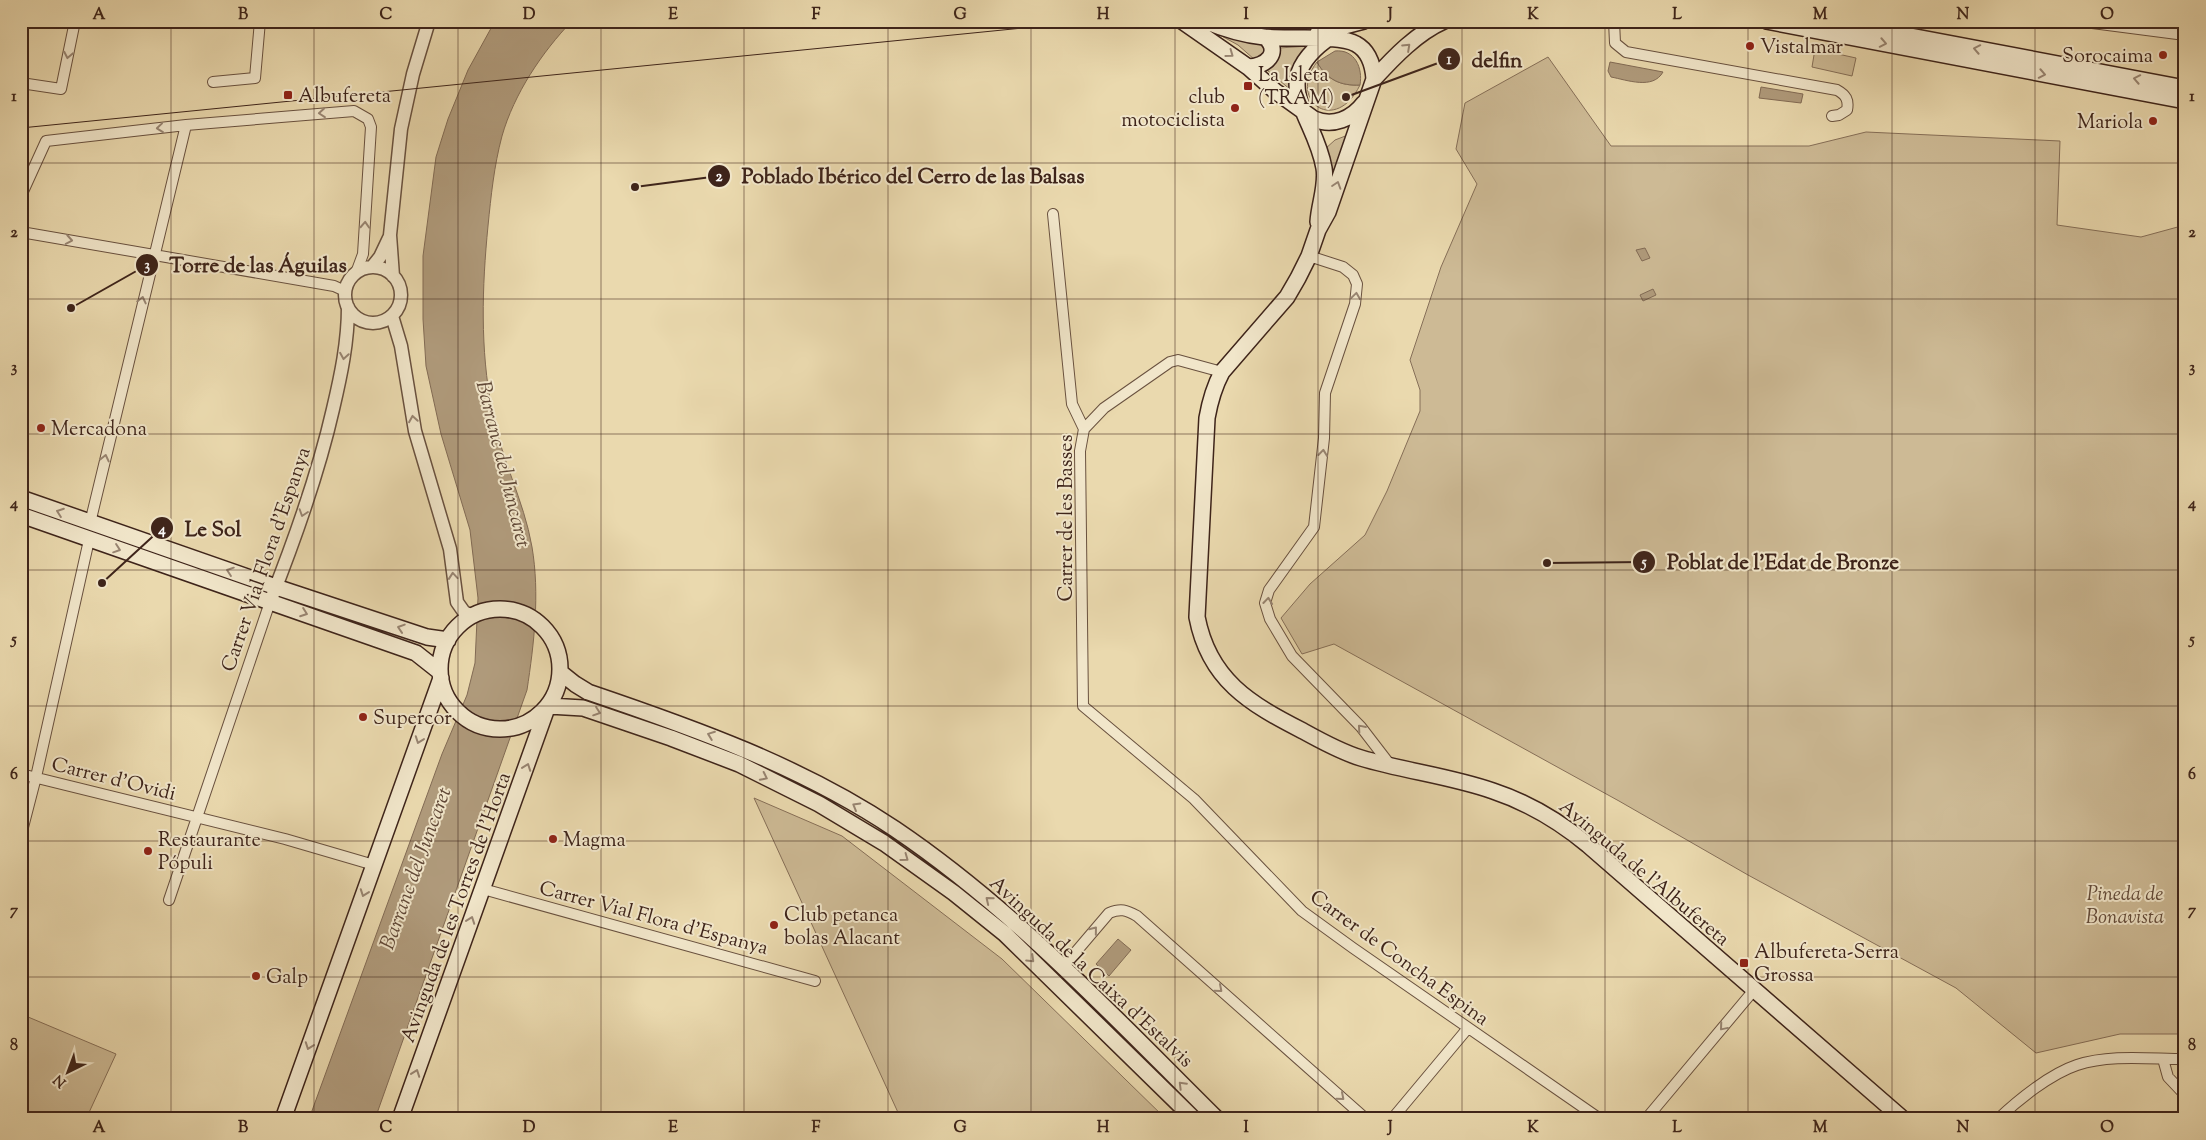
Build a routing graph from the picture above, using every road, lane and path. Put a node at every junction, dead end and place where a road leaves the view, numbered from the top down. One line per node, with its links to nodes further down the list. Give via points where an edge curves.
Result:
1 (75, 21): 20 (street, one-way to 20, via 61,89)
2 (260, 21): 19 (street, via 255,78)
3 (429, 21): 33 (street, via 401,129)
4 (1182, 21): 17 (main road, one-way to 17)
5 (1205, 21): 14 (main road)
6 (1444, 21): 18 (main road, one-way to 6, via 1416,38)
7 (1614, 21): 26 (street, via 1615,43 1626,52 1837,90 1845,94 1847,110)
8 (1766, 21): 12 (main road)
9 (1831, 21): 12 (main road)
10 (2077, 21): 13 (street)
11 (1361, 22): 15 (main road); 16 (main road)
12 (1849, 27): 21 (main road, one-way to 12); 24 (main road, one-way to 24)
13 (2185, 35)
14 (1264, 37): 15 (main road); 17 (main road, via 1272,47 1270,57 1257,67)
15 (1297, 38): 16 (main road)
16 (1329, 39): 18 (main road, via 1346,39 1363,48 1373,66); 25 (main road, via 1306,57 1299,70 1298,98)
17 (1248, 67): 22 (main road)
18 (1374, 80): 23 (main road, Avinguda de l'Albufereta)
19 (213, 82)
20 (21, 83)
21 (2185, 88)
22 (1275, 91): 25 (main road); 28 (main road)
23 (1367, 100): 25 (main road, Avinguda de l'Albufereta, via 1354,114 1334,122 1321,122); 31 (main road, Avinguda de l'Albufereta, one-way to 23, via 1328,212)
24 (2185, 101)
25 (1303, 111): 28 (main road, Avinguda de l'Albufereta)
26 (1832, 116)
27 (186, 126): 29 (street, one-way to 29, via 46,141); 34 (street); 37 (street, one-way to 27, via 364,254 371,127 368,119 354,110)
28 (1318, 146): 31 (main road, Avinguda de l'Albufereta, via 1324,171)
29 (21, 196)
30 (1053, 214): 43 (street, Carrer de les Basses, via 1072,404)
31 (1318, 230): 35 (main road, Avinguda de l'Albufereta)
32 (21, 232): 34 (street, one-way to 34)
33 (390, 235): 36 (street); 38 (street)
34 (153, 254): 39 (street, via 334,286); 46 (street, one-way to 34)
35 (1309, 256): 42 (main road, Avinguda de l'Albufereta, via 1287,297); 56 (street, one-way to 35, via 1361,727 1292,656 1270,619 1265,603 1269,590 1314,527 1324,438 1325,393 1354,304 1357,284 1353,275 1343,268)
36 (372, 267): 37 (street); 38 (street)
37 (356, 273): 39 (street)
38 (393, 276): 41 (street, via 401,298)
39 (345, 291): 40 (street)
40 (348, 307): 41 (street, via 361,320 370,323 379,323); 48 (street, Carrer Vial Flora d'Espanya, one-way to 48, via 345,357 326,438)
41 (392, 316): 50 (street, one-way to 41, via 464,612 457,602 450,549 415,431 401,346)
42 (1222, 372): 43 (street, via 1178,360 1170,362 1104,408); 56 (main road, Avinguda de l'Albufereta, via 1215,385 1207,418 1198,589 1201,638 1230,685 1262,709 1358,758)
43 (1084, 428): 54 (street, Carrer de les Basses, via 1080,451)
44 (21, 498): 46 (main road, one-way to 44)
45 (21, 515): 47 (main road)
46 (90, 523): 48 (main road, one-way to 46)
47 (89, 540): 49 (main road, one-way to 49); 58 (street)
48 (276, 587): 49 (street, Carrer Vial Flora d'Espanya); 51 (main road, one-way to 48, via 427,637)
49 (270, 602): 53 (main road, one-way to 53, via 416,653); 59 (street, Carrer Vial Flora d'Espanya)
50 (473, 616): 51 (main road); 52 (main road, via 508,610 532,619 550,636 558,653)
51 (448, 640): 53 (main road, via 441,660)
52 (560, 672): 55 (main road, via 557,690); 64 (main road, Avinguda de la Caixa d'Estalvis, one-way to 52, via 965,880 894,828 821,786 746,749 679,722 588,692)
53 (441, 675): 55 (main road, via 445,692 454,707 465,718 482,727 506,729 526,724); 61 (main road, one-way to 61)
54 (1083, 706): 67 (street, Carrer de Concha Espina, via 1194,799 1302,911)
55 (548, 707): 62 (main road, Avinguda de les Torres de l'Horta, one-way to 55); 74 (main road, Avinguda de la Caixa d'Estalvis, one-way to 74, via 583,708 739,764 819,804 884,842 1005,934)
56 (1391, 767): 66 (main road, Avinguda de l'Albufereta, via 1492,791 1554,818)
57 (21, 774): 58 (street, Carrer d'Ovidi)
58 (36, 777): 59 (street, Carrer d'Ovidi); 60 (street)
59 (198, 818): 61 (street); 63 (street, Carrer Vial Flora d'Espanya)
60 (21, 835)
61 (374, 865): 72 (main road, one-way to 72)
62 (482, 889): 65 (street, Carrer Vial Flora d'Espanya); 73 (main road, Avinguda de les Torres de l'Horta, one-way to 62)
63 (170, 900)
64 (1063, 967): 75 (main road, Avinguda de la Caixa d'Estalvis, one-way to 64); 76 (street, one-way to 76, via 1102,919 1117,910 1126,910)
65 (815, 980)
66 (1754, 990): 79 (street, one-way to 79); 80 (main road, Avinguda de l'Albufereta)
67 (1468, 1028): 77 (street); 78 (street, Carrer de Concha Espina)
68 (2163, 1059): 69 (street); 70 (street, via 2108,1059 2077,1065); 71 (street, via 2168,1077)
69 (2185, 1059)
70 (2040, 1086): 81 (street, via 2018,1099); 82 (street)
71 (2185, 1095)
72 (283, 1119)
73 (400, 1119)
74 (1194, 1119)
75 (1217, 1119)
76 (1366, 1119)
77 (1392, 1119)
78 (1600, 1119)
79 (1646, 1119)
80 (1903, 1119)
81 (1998, 1119)
82 (2007, 1119)

